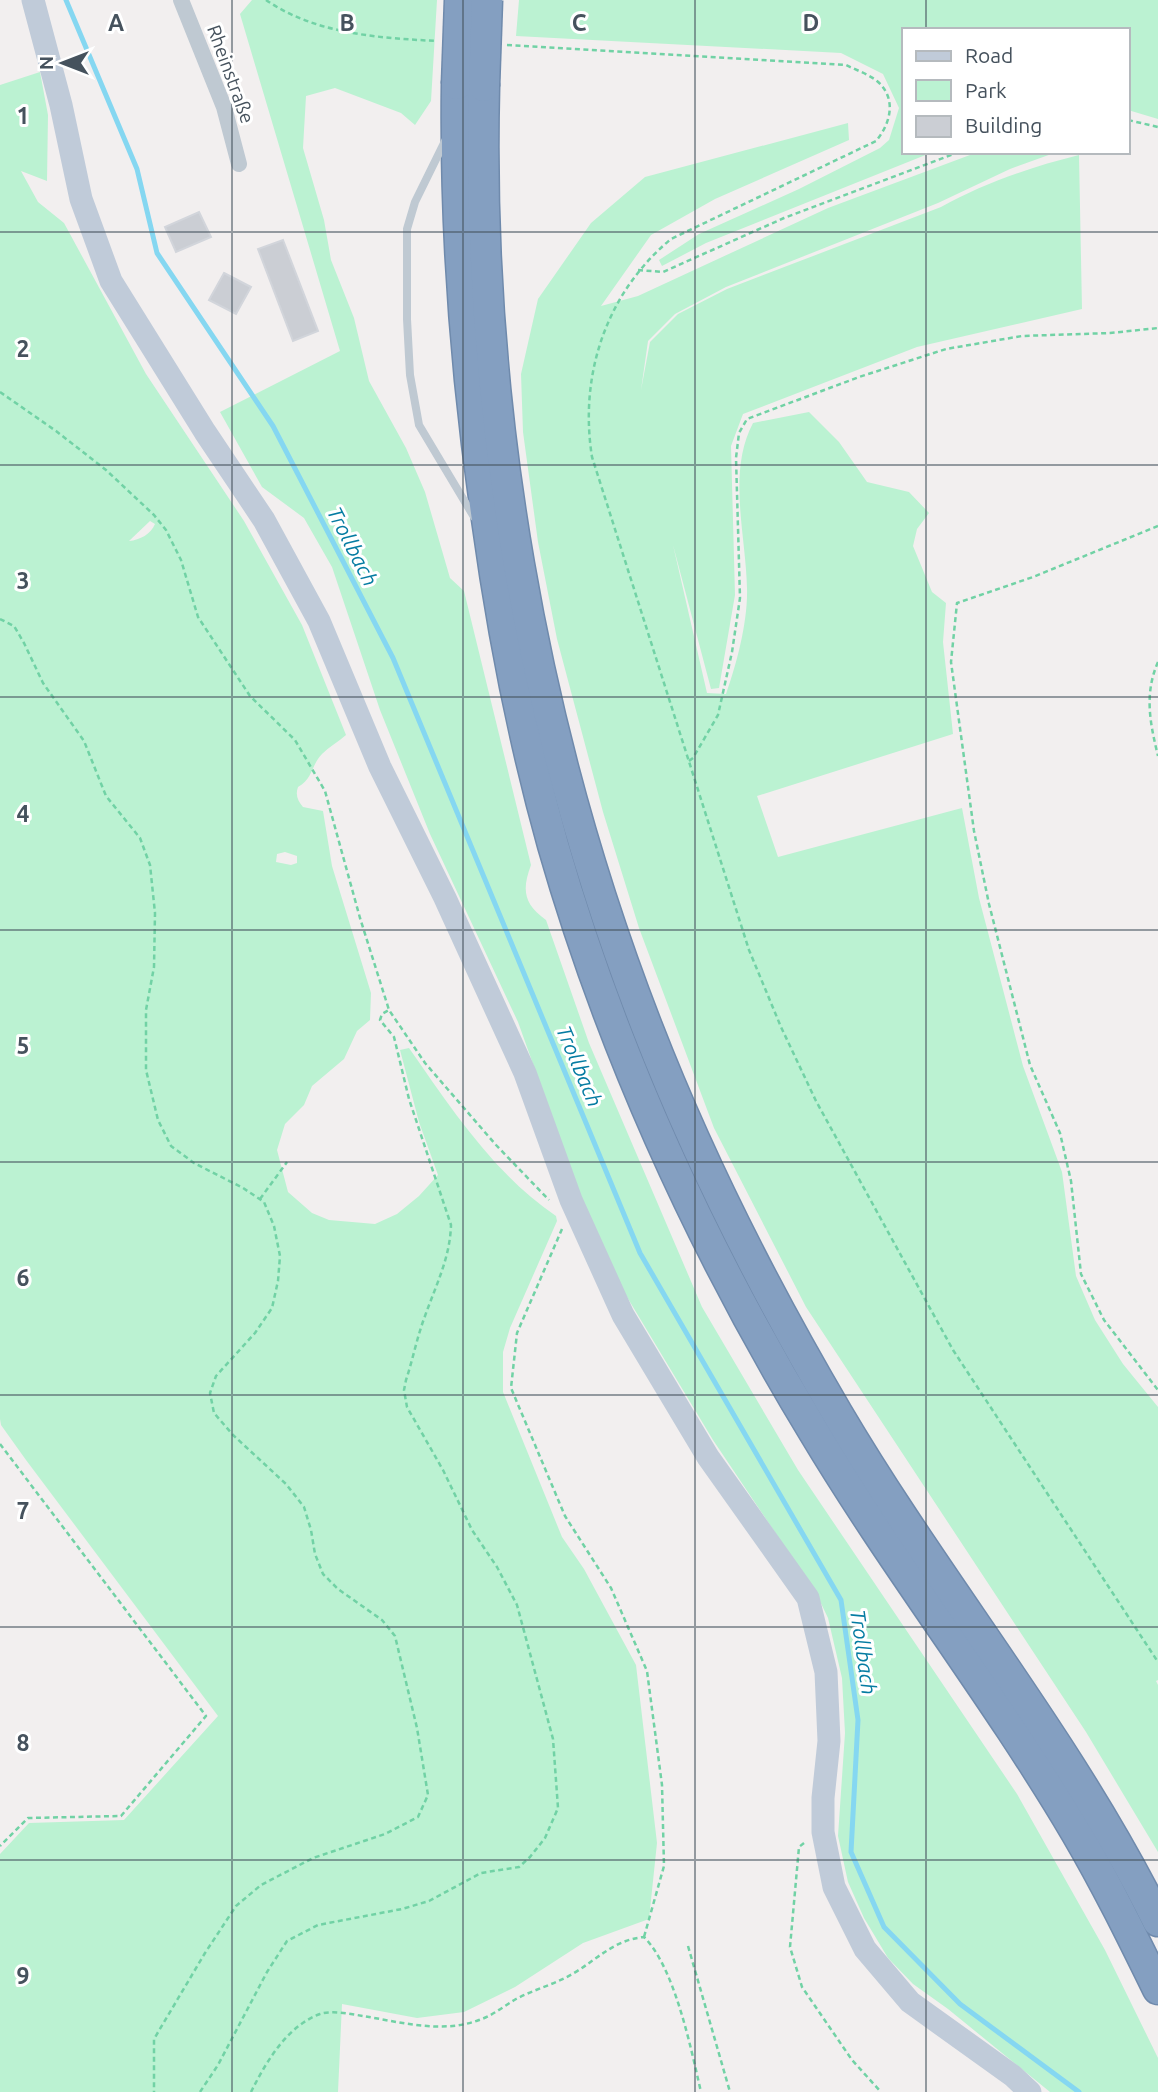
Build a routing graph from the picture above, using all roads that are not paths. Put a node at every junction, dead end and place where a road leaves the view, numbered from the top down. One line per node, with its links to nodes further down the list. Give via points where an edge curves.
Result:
1 (181, 0): 7 (street, Rheinstraße, via 224,107)
2 (460, 0): 5 (highway, bridge)
3 (488, 0): 5 (highway, bridge)
4 (34, 1): 11 (street, via 81,199 111,281 264,520 319,621 380,767 526,1073 568,1211 708,1457 808,1598 826,1672 829,1741 823,1832 834,1887 866,1949 910,2002)
5 (470, 85): 6 (highway); 9 (highway, via 484,200 500,434 516,546 535,646 582,838 646,1026 692,1136 789,1330 840,1419 1101,1816)
6 (457, 117): 8 (highway, via 463,307); 8 (lane, via 415,202 407,229 410,375 419,425)
7 (239, 164)
8 (491, 551): 10 (highway, via 527,746 554,847 618,1038 672,1163 763,1344 816,1435 1076,1832)
9 (1158, 1921)
10 (1158, 1989)
11 (1030, 2092)

